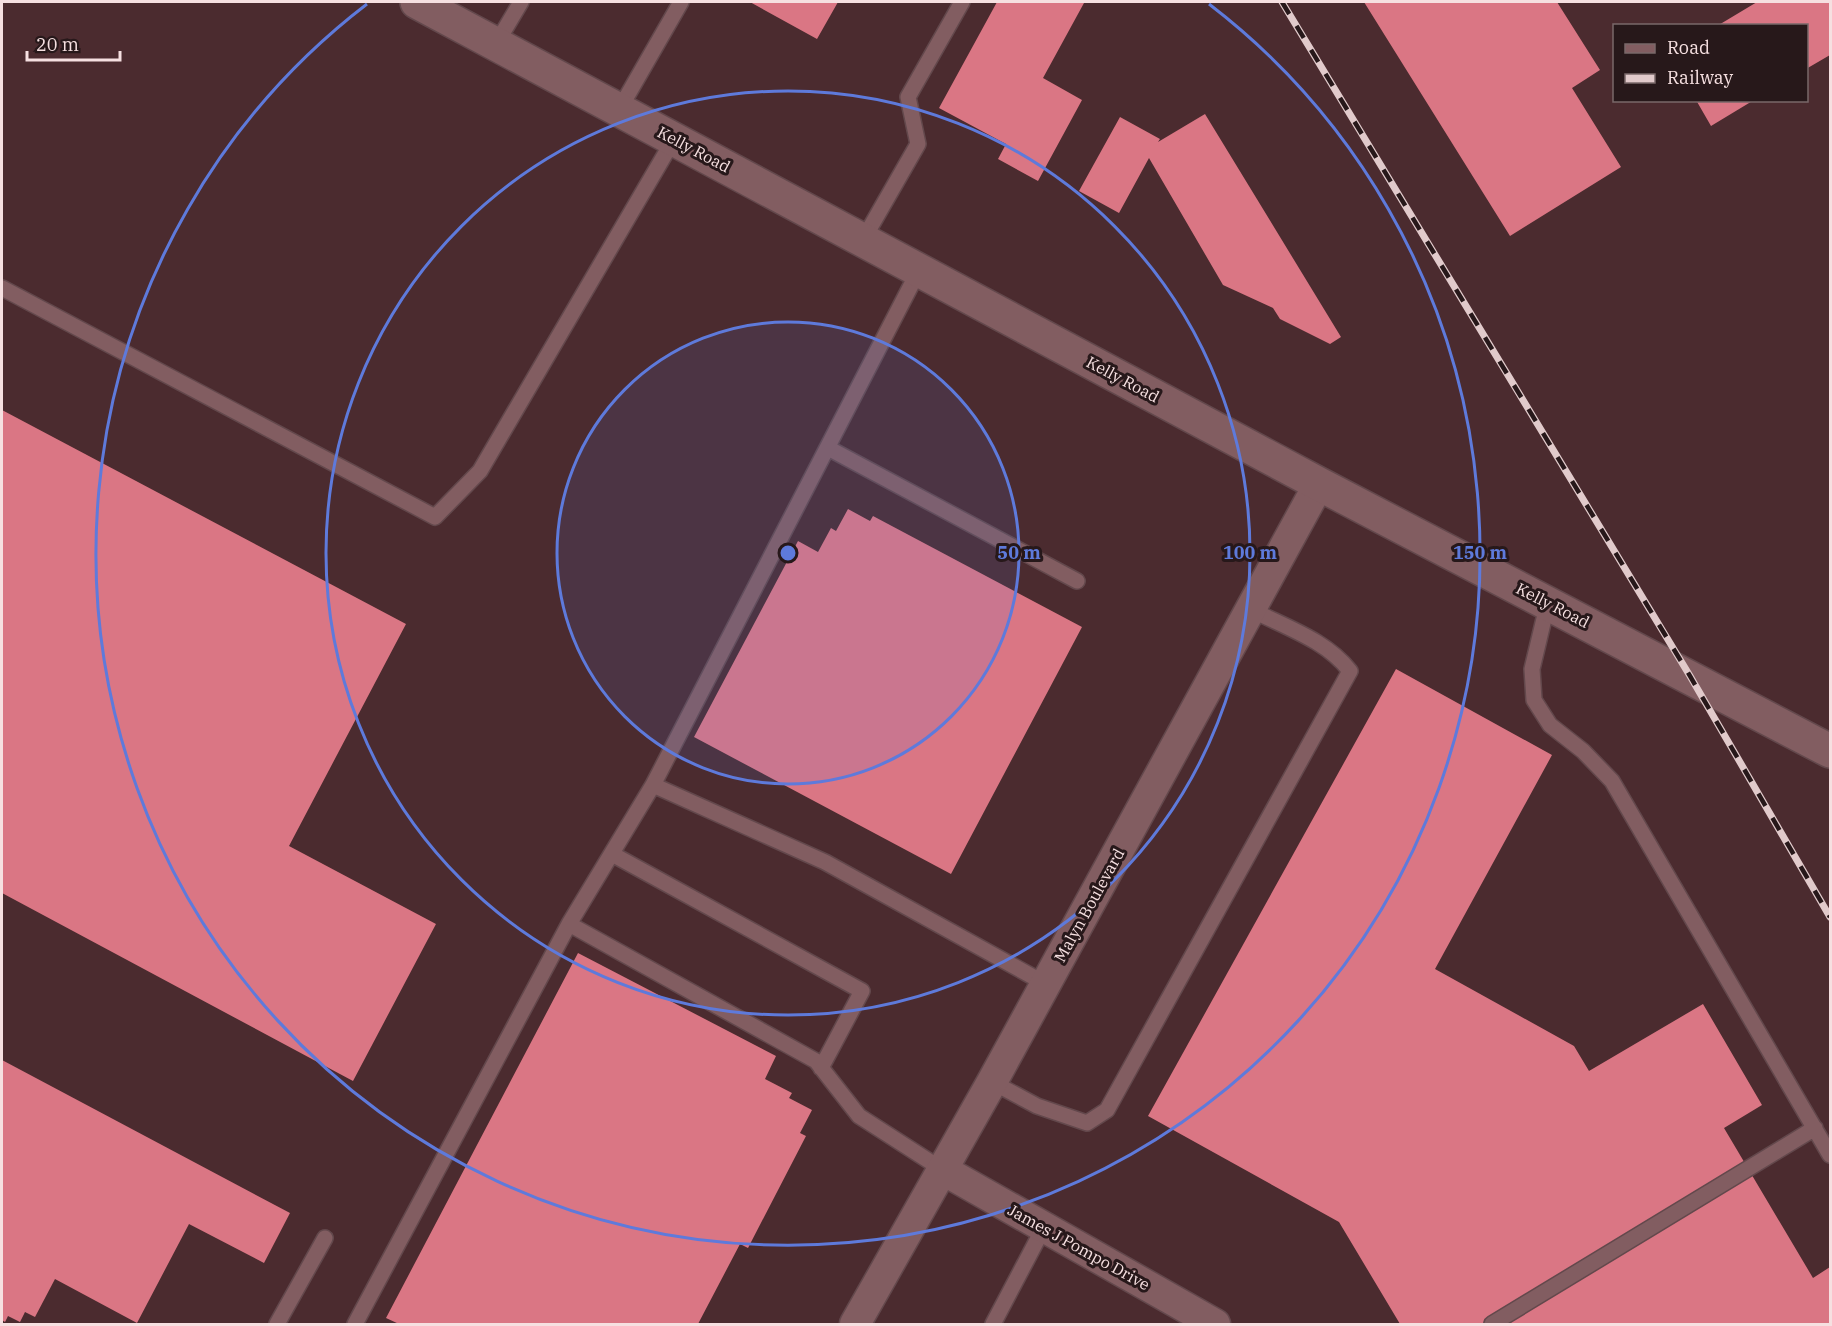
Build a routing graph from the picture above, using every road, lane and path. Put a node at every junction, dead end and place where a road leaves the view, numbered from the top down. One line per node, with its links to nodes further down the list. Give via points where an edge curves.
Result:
1 (417, 2): 5 (street, Kelly Road)
2 (521, 2): 5 (lane)
3 (681, 2): 6 (lane)
4 (962, 2): 8 (lane, via 908,97 918,144)
5 (496, 44): 6 (street, Kelly Road)
6 (619, 110): 7 (street, Kelly Road)
7 (674, 139): 8 (street, Kelly Road); 10 (lane, via 480,471 435,517)
8 (863, 240): 9 (street, Kelly Road)
9 (919, 270): 11 (lane); 12 (street, Kelly Road)
10 (2, 288)
11 (828, 448): 13 (lane); 17 (lane)
12 (1319, 484): 14 (street, Kelly Road); 15 (street, Malyn Boulevard)
13 (1077, 581)
14 (1548, 602): 16 (street, Kelly Road); 23 (lane, via 1532,669 1534,700 1550,725 1612,781)
15 (1250, 609): 20 (street, Malyn Boulevard); 22 (lane, via 1323,646 1350,671 1107,1110 1087,1123 1037,1106)
16 (1830, 751)
17 (653, 786): 18 (lane); 20 (lane, via 825,862)
18 (612, 854): 19 (lane); 21 (lane, via 862,991)
19 (569, 924): 21 (lane, via 816,1061); 29 (lane)
20 (1046, 984): 22 (street, Malyn Boulevard)
21 (821, 1068): 25 (lane, via 859,1116)
22 (992, 1082): 25 (street, Malyn Boulevard)
23 (1815, 1128): 24 (lane); 33 (lane)
24 (1830, 1155)
25 (943, 1170): 26 (street, James J Pompo Drive); 30 (street, Malyn Boulevard)
26 (1044, 1227): 31 (lane); 32 (street, James J Pompo Drive)
27 (325, 1238): 28 (lane)
28 (277, 1324)
29 (355, 1324)
30 (855, 1324)
31 (993, 1324)
32 (1215, 1324)
33 (1492, 1324)

